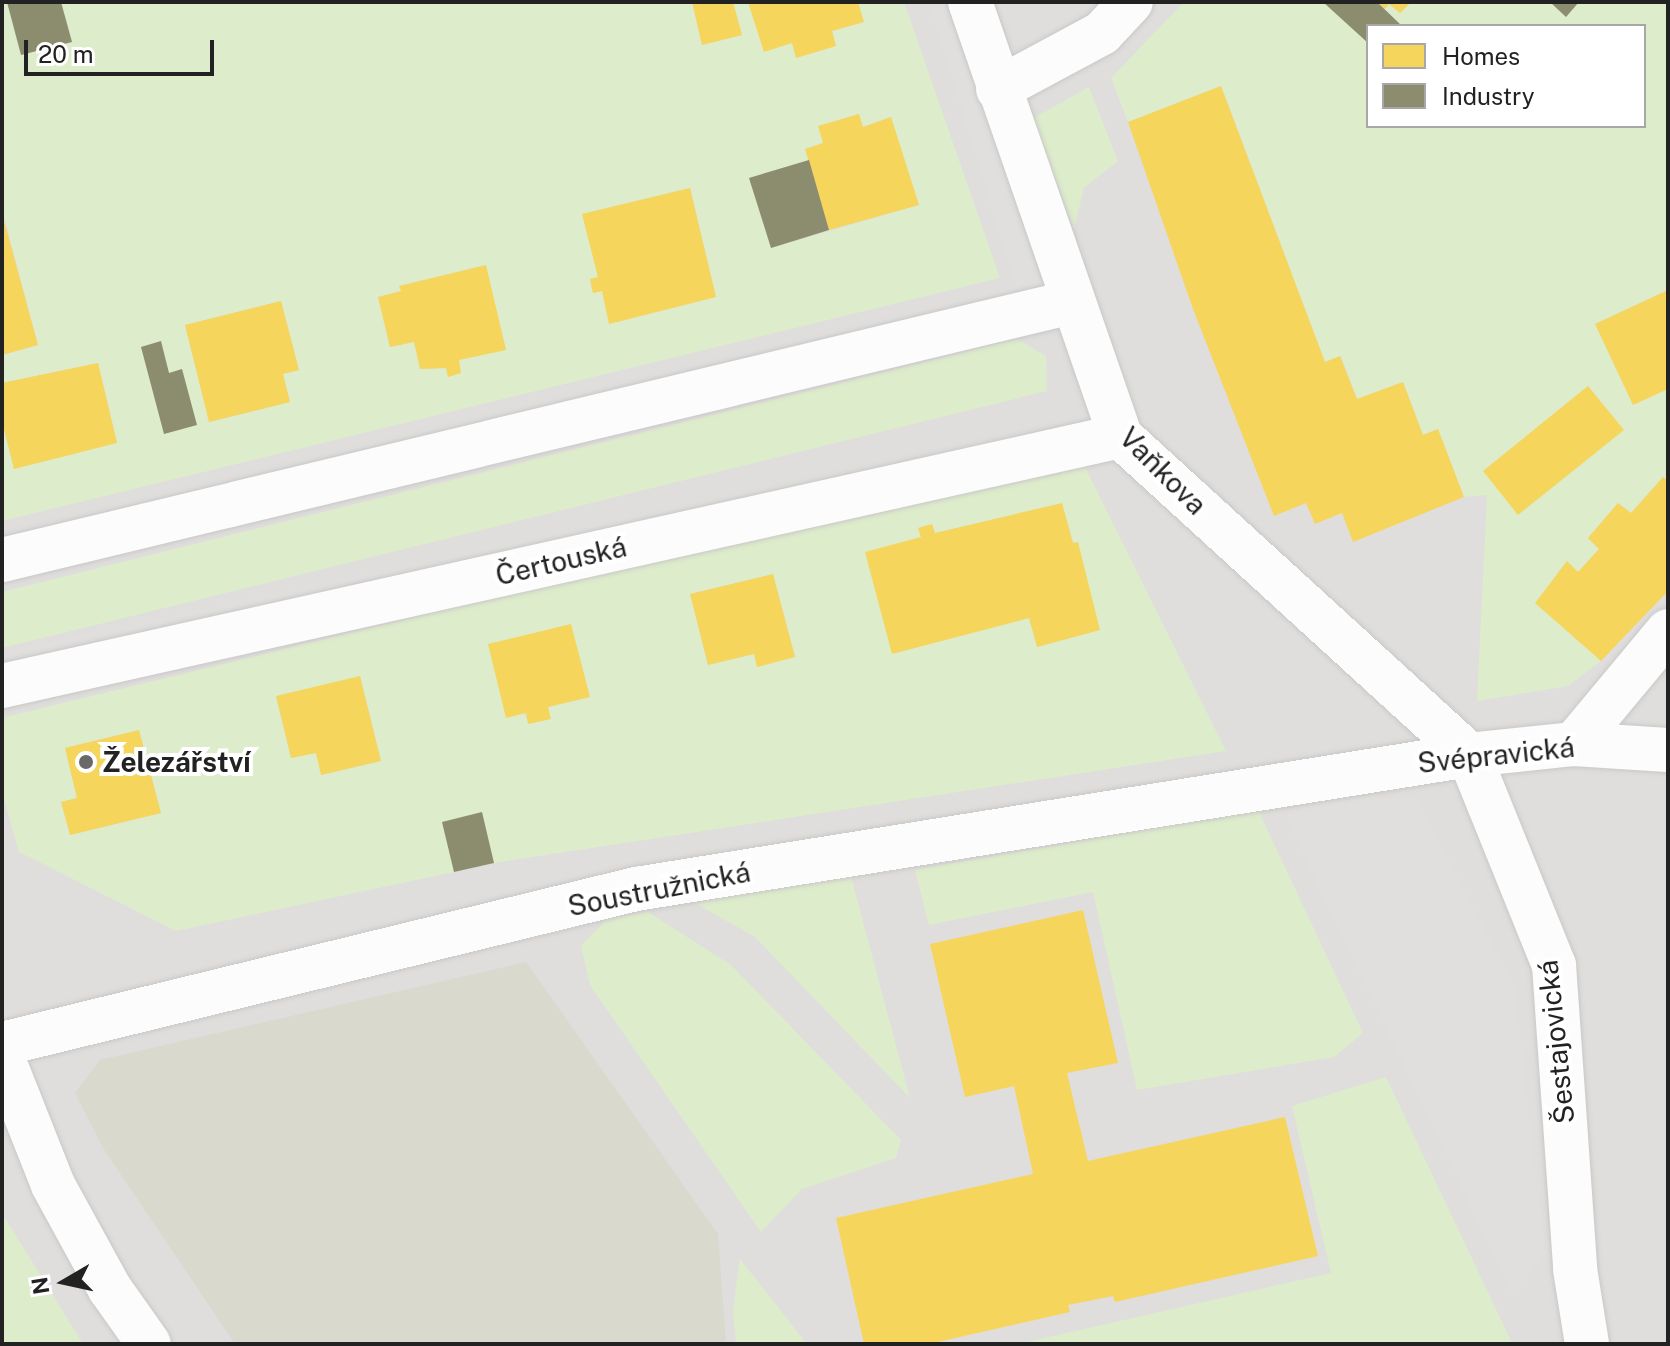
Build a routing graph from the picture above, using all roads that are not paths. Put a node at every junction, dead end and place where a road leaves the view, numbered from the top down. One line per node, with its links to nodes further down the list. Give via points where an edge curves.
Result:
1 (970, 2): 3 (street, Vaňkova)
2 (1131, 2): 3 (street, via 1102,33)
3 (998, 89): 4 (street, Vaňkova)
4 (1072, 302): 5 (street, Vaňkova); 6 (street)
5 (1120, 436): 8 (street, Čertouská); 11 (street, Vaňkova)
6 (2, 560)
7 (1668, 631): 9 (street)
8 (2, 686)
9 (1574, 744): 10 (street, Svépravická); 11 (street, Svépravická)
10 (1668, 750)
11 (1469, 755): 12 (street, Svépravická); 16 (street, Šestajovická, via 1554,965 1575,1269)
12 (1325, 778): 13 (street, Soustružnická, via 636,889)
13 (2, 1044)
14 (2, 1056): 15 (street, via 53,1185 110,1289)
15 (149, 1344)
16 (1587, 1344)

